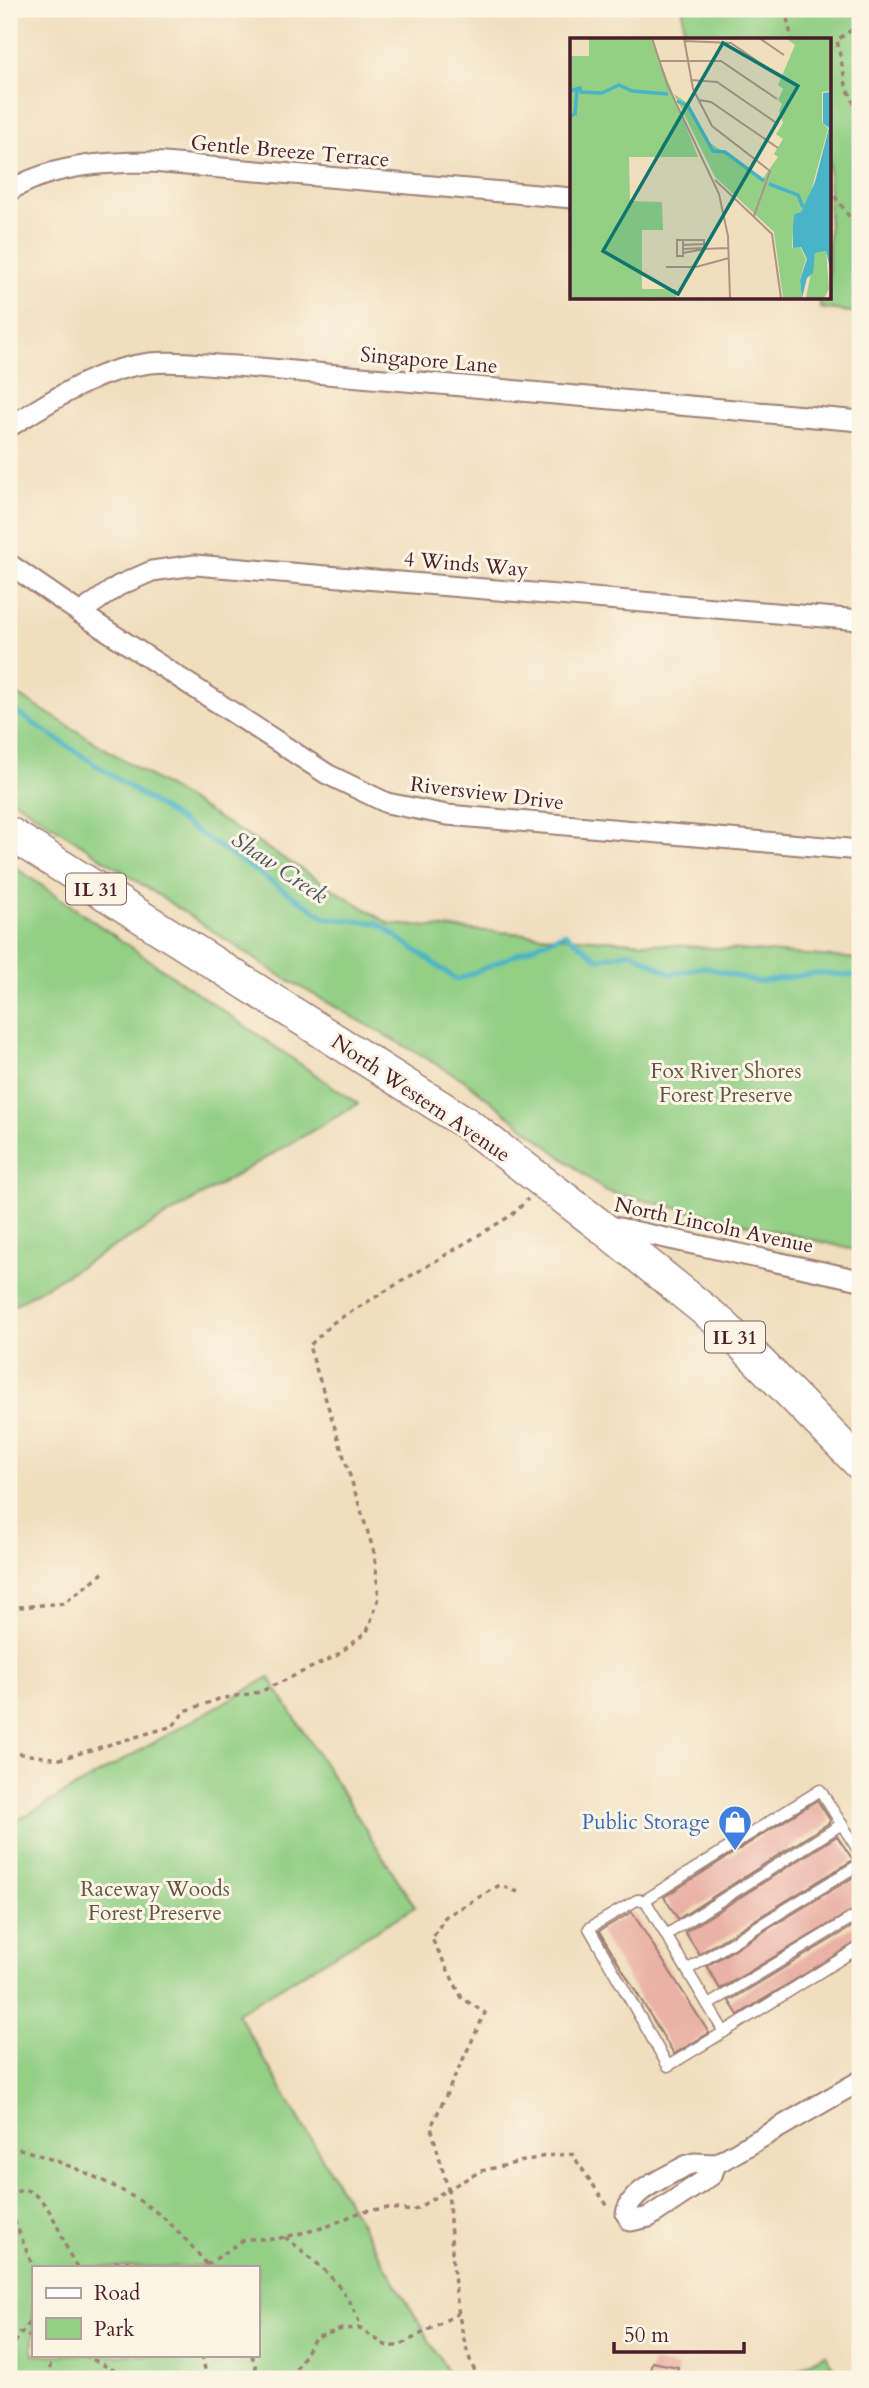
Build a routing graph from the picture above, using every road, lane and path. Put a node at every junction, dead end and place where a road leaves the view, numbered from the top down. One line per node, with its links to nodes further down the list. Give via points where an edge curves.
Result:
1 (785, 9): 3 (path)
2 (860, 24): 4 (path, via 837,40 846,85)
3 (792, 38)
4 (860, 117)
5 (830, 189): 8 (path)
6 (9, 191): 7 (street, Gentle Breeze Terrace, via 46,174 78,167 152,162)
7 (570, 198)
8 (860, 232)
9 (860, 421): 10 (street, Singapore Lane, via 236,366 151,363 113,371 76,387)
10 (9, 427)
11 (9, 564): 12 (street, Riversview Drive)
12 (80, 613): 13 (street, 4 Winds Way, via 118,586 152,571 195,565); 15 (street, Riversview Drive, via 327,774 387,803 447,815)
13 (860, 620)
14 (9, 833): 17 (main road, North Western Avenue / IL 31, via 466,1123)
15 (860, 850)
16 (534, 1193): 22 (path, via 512,1215 334,1322 309,1346 373,1552 379,1598 367,1632 336,1656 290,1679 260,1692 185,1711 173,1726 60,1759)
17 (598, 1224): 18 (street, North Lincoln Avenue); 19 (main road, North Western Avenue / IL 31, via 723,1325)
18 (860, 1280)
19 (860, 1464)
20 (103, 1573): 21 (path, via 64,1603)
21 (9, 1608)
22 (9, 1754)
23 (842, 1824): 24 (lane); 27 (lane, via 820,1790); 29 (lane)
24 (860, 1853)
25 (860, 1864): 31 (lane)
26 (518, 1892): 36 (path, via 500,1885 444,1917 432,1939 462,1998 485,2013 431,2127)
27 (645, 1900): 29 (lane); 33 (lane, via 637,1900 589,1928 668,2066)
28 (860, 1913): 32 (lane)
29 (666, 1935): 31 (lane)
30 (860, 1947): 33 (lane)
31 (687, 1970): 32 (lane)
32 (708, 2005): 33 (lane)
33 (724, 2032)
34 (860, 2081): 38 (street, via 716,2164 712,2175 649,2217 631,2221 626,2214)
35 (9, 2146): 45 (path, via 45,2156 136,2198 174,2228)
36 (448, 2189): 38 (path, via 481,2171 572,2154 607,2208); 40 (path, via 413,2211 363,2211); 46 (path)
37 (9, 2199): 42 (path, via 24,2189 37,2193)
38 (628, 2205)
39 (9, 2211): 41 (path)
40 (285, 2237): 45 (path, via 245,2239); 49 (path, via 333,2280)
41 (33, 2266)
42 (76, 2266)
43 (110, 2266): 44 (path, via 124,2261)
44 (146, 2266)
45 (208, 2266)
46 (459, 2313): 49 (path, via 399,2346 387,2346); 62 (path)
47 (32, 2319): 50 (path)
48 (9, 2328): 50 (path)
49 (361, 2330): 61 (path, via 342,2329 315,2338 292,2375)
50 (23, 2334): 51 (path); 52 (path)
51 (32, 2338)
52 (9, 2351)
53 (54, 2356): 57 (path)
54 (86, 2356): 58 (path)
55 (202, 2356): 59 (path)
56 (252, 2356): 60 (path)
57 (48, 2379)
58 (132, 2379)
59 (207, 2379)
60 (259, 2379)
61 (280, 2379)
62 (478, 2379)

